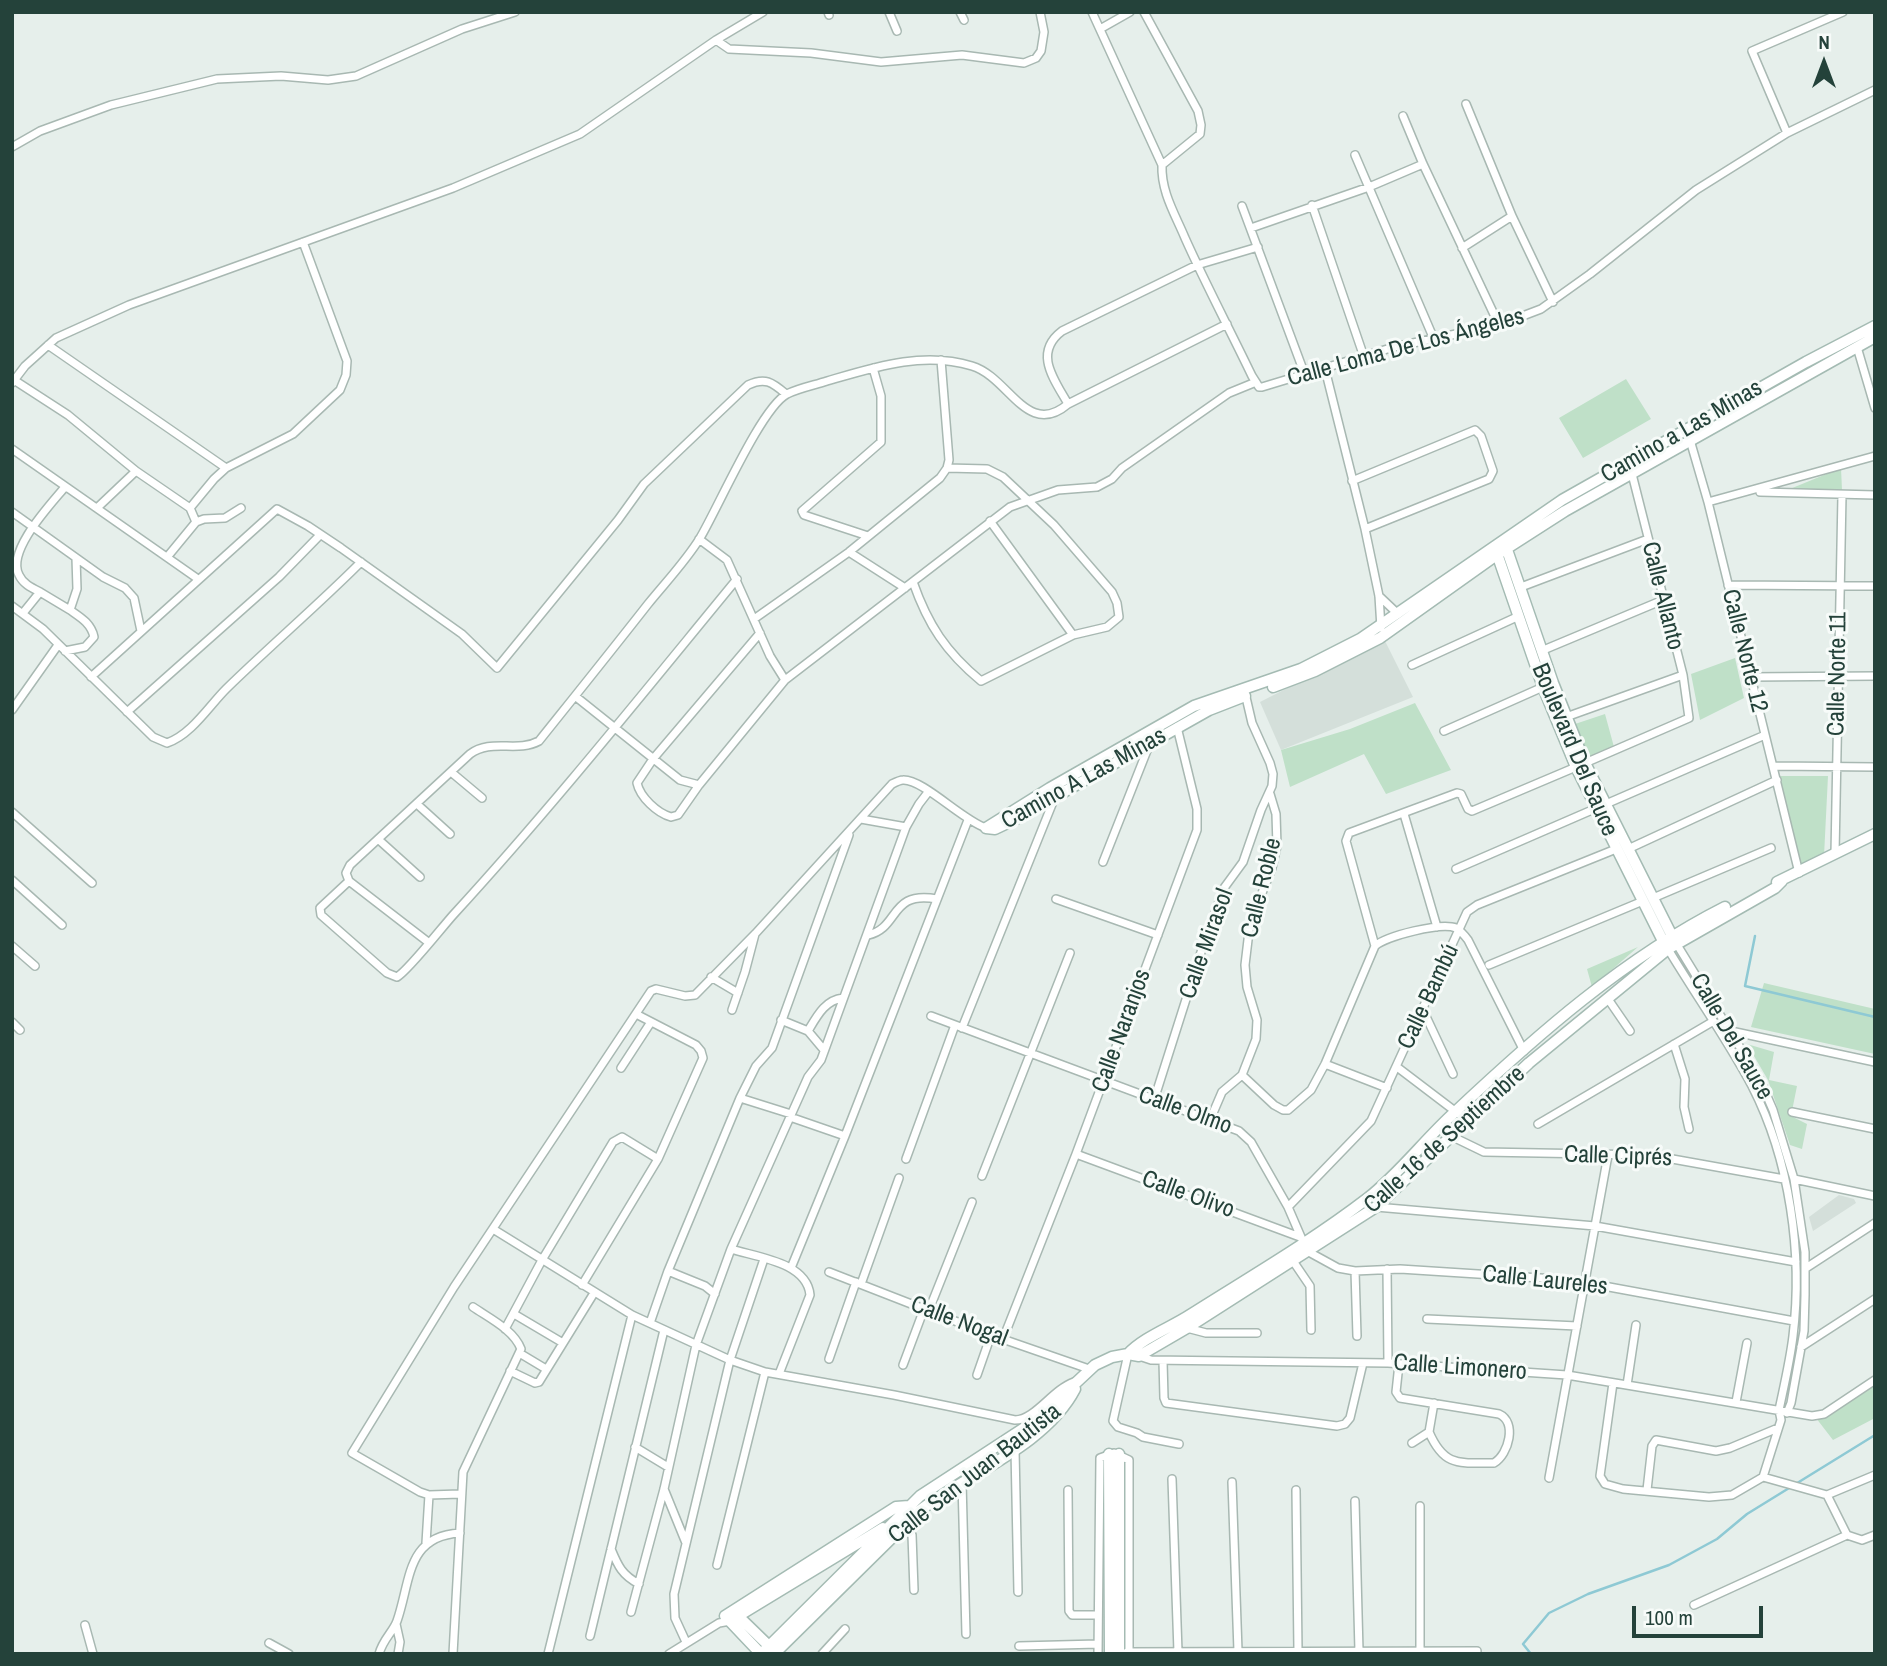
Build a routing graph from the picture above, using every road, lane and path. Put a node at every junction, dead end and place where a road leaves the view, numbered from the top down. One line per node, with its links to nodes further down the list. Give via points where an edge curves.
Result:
1 (515, 12): 16 (street, via 462,29 356,76 217,79 111,105 40,131)
2 (763, 12): 11 (street)
3 (889, 12): 10 (street)
4 (1040, 12): 11 (street, via 1041,51 1024,63 962,55 881,62 729,49)
5 (1092, 12): 9 (street)
6 (1130, 12): 9 (street)
7 (1144, 12): 19 (street, via 1201,120 1200,134)
8 (1843, 12): 15 (street, via 1752,51)
9 (1100, 29): 19 (street)
10 (897, 31)
11 (716, 40): 25 (street, via 580,134 453,188)
12 (1875, 90): 15 (street, Calle Loma De Los Ángeles)
13 (1466, 104): 23 (street)
14 (1403, 116): 18 (street)
15 (1787, 133): 29 (street, Calle Loma De Los Ángeles, via 1696,190)
16 (12, 147)
17 (1354, 155): 20 (street)
18 (1423, 164): 20 (street); 27 (street)
19 (1162, 165): 28 (street, via 1166,195)
20 (1369, 187): 22 (street); 33 (street)
21 (1242, 205): 24 (street)
22 (1312, 205): 24 (street); 37 (street)
23 (1512, 216): 27 (street); 29 (street)
24 (1251, 228): 26 (street)
25 (303, 242): 35 (street, via 129,305); 51 (street, via 347,361 346,375 340,390 293,434)
26 (1258, 247): 28 (street); 41 (street)
27 (1462, 248): 31 (street)
28 (1197, 265): 30 (street); 45 (street, via 1050,340 1049,368)
29 (1553, 302): 31 (street, Calle Loma De Los Ángeles)
30 (1227, 324): 43 (street); 45 (street)
31 (1499, 325): 33 (street, Calle Loma De Los Ángeles)
32 (1875, 326): 47 (main road, Camino a Las Minas)
33 (1433, 337): 37 (street, Calle Loma De Los Ángeles)
34 (1875, 337): 36 (main road, Camino a Las Minas)
35 (48, 345): 42 (street); 51 (street)
36 (1857, 347): 46 (street); 48 (main road, Camino a Las Minas)
37 (1364, 357): 40 (street, Calle Loma De Los Ángeles)
38 (941, 360): 39 (street); 45 (street, via 982,370 1034,414 1053,414); 52 (street)
39 (873, 368): 44 (street); 71 (street, via 881,396 881,442 802,511)
40 (1325, 369): 41 (street, Calle Loma De Los Ángeles); 55 (street)
41 (1305, 375): 43 (street, Calle Loma De Los Ángeles, via 1262,387)
42 (13, 381): 53 (street, via 68,415)
43 (1256, 382): 60 (street, via 1229,393 1107,483 1091,489 1058,490)
44 (786, 394): 72 (street, via 773,406 734,471); 78 (street, via 763,379 748,385 645,484 497,668 461,634)
45 (1068, 404)
46 (1875, 408)
47 (1686, 429): 48 (street, Calle Norte 12); 74 (main road, Camino a Las Minas, via 1562,500)
48 (1690, 441): 54 (main road, Camino a Las Minas); 61 (street, Calle Norte 12)
49 (12, 449): 56 (street)
50 (1875, 456): 57 (street)
51 (226, 468): 63 (street)
52 (947, 468): 60 (street, via 991,470); 71 (street)
53 (136, 471): 62 (street); 63 (street)
54 (1632, 474): 73 (street, Calle Allanto); 74 (main road, Camino a Las Minas)
55 (1352, 481): 69 (street); 69 (street, via 1475,430 1493,471 1489,479)
56 (65, 487): 62 (street); 68 (street)
57 (1751, 491): 58 (street); 61 (street)
58 (1842, 495): 59 (street); 83 (street, Calle Norte 11)
59 (1875, 495)
60 (1028, 501): 67 (street); 99 (street, via 1054,525 1117,603 1119,617 1111,625)
61 (1708, 502): 82 (street, Calle Norte 12)
62 (97, 508): 76 (street)
63 (190, 508): 66 (street)
64 (240, 508): 66 (street, via 225,518)
65 (12, 512): 68 (street)
66 (196, 522): 76 (street)
67 (990, 522): 81 (street); 99 (street)
68 (32, 527): 77 (street); 87 (street, via 17,569 24,582)
69 (1365, 529): 88 (street)
70 (320, 535): 78 (street); 79 (street, via 277,509); 114 (street)
71 (868, 536): 75 (street)
72 (699, 539): 80 (street, via 727,560); 112 (street)
73 (1648, 539): 85 (street); 89 (street, Calle Allanto)
74 (1500, 547): 85 (main road, Boulevard Del Sauce); 93 (main road, Boulevard Del Sauce); 94 (main road, Camino A Las Minas)
75 (849, 552): 86 (street); 95 (street)
76 (168, 555): 79 (street)
77 (76, 558): 91 (street, via 79,579); 96 (street, via 134,598)
78 (361, 562): 114 (street, via 173,741 160,742)
79 (198, 579): 96 (street)
80 (737, 579): 95 (street); 117 (street)
81 (913, 582): 86 (street); 99 (street, via 932,627 981,681)
82 (1728, 584): 83 (street); 108 (street, Calle Norte 12)
83 (1840, 586): 84 (street); 105 (street, Calle Norte 11)
84 (1875, 586)
85 (1521, 587): 102 (main road, Boulevard Del Sauce)
86 (905, 588): 109 (street)
87 (40, 592): 91 (street); 92 (street)
88 (1379, 596): 94 (street); 97 (street)
89 (1663, 600): 102 (street); 104 (street, Calle Allanto)
90 (12, 606): 92 (street)
91 (70, 610): 101 (street, via 86,621 94,637 85,647)
92 (23, 613): 100 (street)
93 (1519, 616): 103 (street); 110 (main road, Boulevard Del Sauce)
94 (1400, 617): 97 (main road, Camino A Las Minas)
95 (754, 618): 98 (street)
96 (141, 631): 107 (street)
97 (1382, 631): 111 (main road, Camino A Las Minas)
98 (760, 632): 109 (street); 121 (street)
99 (1073, 635)
100 (58, 645): 101 (street); 113 (street)
101 (65, 651): 107 (street)
102 (1541, 651): 115 (main road, Boulevard Del Sauce)
103 (1412, 665)
104 (1683, 675): 115 (street); 122 (street, Calle Allanto, via 1689,718)
105 (1838, 676): 106 (street); 108 (street); 124 (street, Calle Norte 11)
106 (1875, 676)
107 (91, 677): 114 (street)
108 (1750, 677): 119 (street, Calle Norte 12)
109 (785, 680): 129 (street)
110 (1543, 687): 118 (street); 122 (main road, Boulevard Del Sauce)
111 (1244, 693): 116 (main road, Camino A Las Minas, via 1209,699); 131 (street, Calle Roble, via 1273,774)
112 (575, 696): 117 (street); 126 (street, via 536,743 480,748)
113 (12, 710)
114 (127, 712)
115 (1566, 717): 122 (main road, Boulevard Del Sauce)
116 (1175, 723): 120 (main road, Camino A Las Minas); 128 (main road, Camino A Las Minas); 165 (street, Calle Naranjos, via 1198,823)
117 (615, 728): 121 (street); 166 (street)
118 (1444, 731)
119 (1765, 735): 123 (street, Calle Norte 12); 135 (street)
120 (1150, 742): 132 (main road, Camino A Las Minas); 150 (street)
121 (653, 759): 129 (street, via 680,780); 129 (street, via 637,786 663,814 675,817)
122 (1580, 765): 135 (main road, Boulevard Del Sauce); 137 (street, via 1471,811 1458,793)
123 (1774, 766): 124 (street); 127 (street, Calle Norte 12)
124 (1836, 766): 125 (street); 149 (street, Calle Norte 11)
125 (1875, 767)
126 (451, 772): 133 (street); 134 (street)
127 (1777, 780): 148 (street, Calle Bambú); 152 (street, Calle Norte 12)
128 (1063, 781): 132 (street); 138 (main road, Camino A Las Minas)
129 (699, 785)
130 (929, 791): 139 (street, via 901,779); 140 (street); 141 (street)
131 (1270, 794): 199 (street, Calle Roble, via 1277,846 1248,933 1245,975 1257,1031); 204 (street, Calle Mirasol, via 1243,862 1224,888)
132 (1056, 795): 138 (main road, Camino A Las Minas); 185 (street)
133 (482, 798)
134 (418, 805): 144 (street); 146 (street)
135 (1601, 807): 148 (main road, Boulevard Del Sauce); 151 (street)
136 (12, 812): 156 (street)
137 (1404, 814): 161 (street); 169 (street, via 1346,838)
138 (1012, 816): 142 (main road, Camino A Las Minas, via 995,829)
139 (861, 819): 141 (street); 143 (street)
140 (968, 820): 142 (street); 157 (street)
141 (906, 827): 164 (street)
142 (986, 828)
143 (850, 831): 163 (street); 181 (street)
144 (450, 834)
145 (1875, 834): 149 (main road)
146 (379, 840): 153 (street); 154 (street, via 348,869)
147 (1771, 848): 159 (street)
148 (1622, 849): 159 (main road, Boulevard Del Sauce); 162 (street, Calle Bambú, via 1477,905 1467,912)
149 (1835, 854): 152 (main road)
150 (1103, 862)
151 (1456, 869)
152 (1800, 873): 167 (main road)
153 (419, 877)
154 (349, 881): 166 (street); 166 (street, via 319,912 387,973 397,977 404,973)
155 (13, 883): 160 (street)
156 (92, 883)
157 (937, 899): 164 (street, via 918,897 903,904 881,929); 213 (street)
158 (1056, 899): 165 (street)
159 (1648, 899): 167 (main road, Boulevard Del Sauce); 171 (street)
160 (62, 925)
161 (1437, 927): 162 (street); 169 (street)
162 (1459, 930): 178 (street, Calle Bambú); 193 (street)
163 (755, 934): 173 (street); 174 (street)
164 (869, 934): 175 (street)
165 (1157, 935): 201 (street, Calle Naranjos)
166 (428, 942)
167 (1669, 942): 176 (main road, Calle 16 de Septiembre); 184 (street, Calle Del Sauce); 187 (street, Calle Del Sauce); 193 (main road, Calle 16 de Septiembre, via 1595,990)
168 (12, 946): 172 (street)
169 (1375, 946): 196 (street)
170 (1070, 953): 194 (street)
171 (1489, 965)
172 (35, 966)
173 (711, 977): 174 (street); 179 (street, via 691,996 651,991)
174 (738, 993): 177 (street)
175 (843, 998): 188 (street, via 822,1009); 192 (street)
176 (1608, 999): 189 (street); 209 (main road, Calle 16 de Septiembre, via 1529,1063)
177 (732, 1010)
178 (1423, 1010): 197 (street, Calle Bambú); 200 (street)
179 (636, 1014): 183 (street); 229 (street)
180 (931, 1016): 185 (street, Calle Olmo)
181 (781, 1020): 188 (street); 203 (street, via 772,1048 756,1066)
182 (12, 1022): 186 (street)
183 (651, 1022): 198 (street); 218 (street, via 696,1045 703,1054)
184 (1712, 1022): 190 (street, Calle Del Sauce); 191 (street)
185 (958, 1026): 194 (street, Calle Olmo); 217 (street)
186 (20, 1030)
187 (1729, 1030): 190 (street); 195 (street); 222 (street, Calle Del Sauce, via 1764,1090)
188 (808, 1031): 192 (street)
189 (1630, 1031)
190 (1718, 1031): 221 (street, Calle Del Sauce, via 1753,1088)
191 (1674, 1044): 210 (street); 211 (street, via 1685,1079)
192 (824, 1050): 207 (street)
193 (1524, 1051): 205 (main road, Calle 16 de Septiembre)
194 (1029, 1054): 201 (street, Calle Olmo); 219 (street)
195 (1875, 1062)
196 (1325, 1064): 199 (street, via 1311,1090 1288,1110 1273,1105); 202 (street)
197 (1396, 1067): 202 (street, Calle Bambú); 205 (street)
198 (621, 1068)
199 (1242, 1074): 208 (street, Calle Roble, via 1222,1093)
200 (1454, 1074)
201 (1104, 1082): 204 (street, Calle Olmo); 215 (street, Calle Naranjos)
202 (1387, 1088): 225 (street, Calle Bambú, via 1371,1121)
203 (740, 1098): 207 (street); 239 (street)
204 (1154, 1100): 208 (street, Calle Olmo)
205 (1456, 1111): 209 (street); 230 (main road, Calle 16 de Septiembre, via 1368,1197)
206 (1792, 1112): 212 (street)
207 (791, 1116): 213 (street); 231 (street)
208 (1210, 1120): 225 (street, Calle Olmo, via 1248,1138)
209 (1468, 1121): 214 (main road, Calle 16 de Septiembre)
210 (1538, 1124)
211 (1689, 1129)
212 (1875, 1129)
213 (845, 1136): 236 (street)
214 (1453, 1137): 216 (street, Calle Ciprés, via 1484,1152); 226 (main road, Calle 16 de Septiembre)
215 (1076, 1154): 230 (street, Calle Olivo); 264 (street, Calle Naranjos)
216 (1608, 1155): 221 (street, Calle Ciprés, via 1671,1157); 228 (street)
217 (906, 1159)
218 (658, 1160): 233 (street, via 622,1137 613,1142); 244 (street)
219 (982, 1176)
220 (899, 1178): 242 (street)
221 (1784, 1179): 235 (street, Calle Del Sauce)
222 (1794, 1179): 223 (street); 237 (street, Calle Del Sauce)
223 (1875, 1196)
224 (972, 1202): 249 (street)
225 (1289, 1207): 230 (street, Calle Olmo)
226 (1376, 1207): 228 (street); 230 (main road, Calle 16 de Septiembre)
227 (1875, 1223): 237 (street)
228 (1595, 1226): 235 (street); 243 (street)
229 (493, 1228): 233 (street); 313 (street, via 352,1453)
230 (1303, 1244): 234 (main road, Calle 16 de Septiembre); 240 (street, Calle Laureles, via 1338,1268); 270 (main road, Calle 16 de Septiembre, via 1134,1348)
231 (731, 1250): 232 (street); 246 (street)
232 (764, 1259): 236 (street); 272 (street)
233 (542, 1260): 244 (street); 250 (street)
234 (1293, 1261): 257 (main road, Calle 16 de Septiembre); 260 (street, via 1310,1286)
235 (1796, 1262): 253 (street, Calle Del Sauce)
236 (791, 1268): 282 (street, via 807,1282 810,1295)
237 (1806, 1268): 268 (street, Calle Del Sauce)
238 (1387, 1269): 240 (street, Calle Laureles); 243 (street, Calle Laureles); 275 (street)
239 (668, 1271): 246 (street); 254 (street)
240 (1355, 1271): 263 (street)
241 (829, 1272): 242 (street, Calle Nogal)
242 (859, 1283): 249 (street, Calle Nogal); 271 (street)
243 (1584, 1283): 253 (street, Calle Laureles); 256 (street)
244 (582, 1285): 245 (street)
245 (594, 1293): 251 (street); 265 (street)
246 (715, 1294): 267 (street)
247 (1875, 1298): 268 (street)
248 (473, 1307): 258 (street)
249 (926, 1310): 262 (street, Calle Nogal); 277 (street)
250 (514, 1314): 258 (street); 265 (street)
251 (632, 1315): 254 (street); 354 (street)
252 (1427, 1319): 256 (street)
253 (1794, 1321): 291 (street, Calle Del Sauce)
254 (650, 1323): 259 (street)
255 (1636, 1325): 288 (street)
256 (1577, 1326): 284 (street)
257 (1187, 1328): 261 (street); 270 (main road, Calle 16 de Septiembre)
258 (505, 1329): 269 (street, via 518,1342)
259 (663, 1330): 267 (street); 298 (street)
260 (1311, 1330)
261 (1257, 1334)
262 (991, 1335): 264 (street, Calle Nogal); 283 (street)
263 (1357, 1336)
264 (1003, 1339): 279 (street, Calle Nogal)
265 (563, 1343): 278 (street)
266 (1747, 1343): 289 (street)
267 (696, 1345): 272 (street); 301 (street)
268 (1801, 1347): 292 (street, Calle Del Sauce)
269 (520, 1354): 278 (street); 280 (street)
270 (1133, 1355): 273 (street, Calle Limonero); 279 (main road, Calle 16 de Septiembre, via 1102,1361); 297 (street, via 1113,1420 1118,1427 1143,1437)
271 (829, 1359)
272 (730, 1360): 281 (street); 323 (street)
273 (1163, 1361): 274 (street, Calle Limonero); 274 (street, via 1166,1403 1337,1426 1350,1418)
274 (1363, 1363): 275 (street, Calle Limonero)
275 (1388, 1363): 276 (street, Calle Limonero)
276 (1399, 1364): 284 (street, Calle Limonero); 290 (street, via 1397,1395)
277 (903, 1365)
278 (546, 1369): 280 (street, via 537,1383)
279 (1089, 1369): 285 (main road, Calle 16 de Septiembre)
280 (510, 1371): 312 (street, via 463,1472)
281 (765, 1372): 282 (street); 325 (street)
282 (779, 1374): 285 (street, via 1014,1420 1029,1417 1063,1386)
283 (977, 1375)
284 (1567, 1375): 287 (street, Calle Limonero); 304 (street)
285 (1079, 1380): 299 (main road, Calle San Juan Bautista, via 1068,1403 1050,1423); 317 (main road, Calle San Juan Bautista, via 1035,1421 930,1489)
286 (1875, 1380): 292 (street, Calle Limonero, via 1824,1414)
287 (1614, 1383): 288 (street, Calle Limonero); 311 (street, via 1600,1476 1605,1484)
288 (1627, 1385): 289 (street, Calle Limonero)
289 (1736, 1402): 291 (street, Calle Limonero)
290 (1434, 1404): 295 (street); 295 (street, via 1499,1414 1507,1419 1507,1448 1494,1463 1449,1460 1437,1450)
291 (1779, 1410): 292 (street, Calle Limonero); 293 (street, Calle Del Sauce)
292 (1788, 1412): 293 (street, Calle Del Sauce)
293 (1781, 1420): 294 (street, Calle Del Sauce)
294 (1778, 1428): 303 (street, Calle Del Sauce); 311 (street, via 1716,1451 1656,1440)
295 (1429, 1432): 296 (street)
296 (1412, 1443)
297 (1179, 1444)
298 (635, 1447): 301 (street); 324 (street)
299 (1015, 1449): 306 (main road, Calle San Juan Bautista); 328 (street)
300 (1114, 1454): 331 (street, via 1100,1458); 347 (main road)
301 (668, 1467): 308 (street)
302 (1875, 1475): 314 (street)
303 (1763, 1477): 311 (street, via 1732,1495); 314 (street)
304 (1549, 1478)
305 (1172, 1479): 348 (street)
306 (962, 1482): 317 (main road, Calle San Juan Bautista); 336 (street)
307 (1232, 1482): 341 (street)
308 (664, 1489): 323 (street); 326 (street)
309 (1068, 1490): 331 (street, via 1069,1611 1072,1615)
310 (1296, 1490): 342 (street)
311 (1647, 1490)
312 (460, 1494): 313 (street); 319 (street)
313 (429, 1495): 322 (street)
314 (1827, 1495): 320 (street)
315 (1355, 1501): 343 (street)
316 (1420, 1506): 344 (street)
317 (914, 1508): 318 (main road, Calle San Juan Bautista); 332 (main road, via 896,1507)
318 (895, 1527): 327 (street, via 912,1535); 332 (main road, via 878,1530); 346 (main road, Calle San Juan Bautista)
319 (460, 1533): 322 (street); 353 (street)
320 (1847, 1535): 321 (street, via 1862,1540); 329 (street)
321 (1875, 1535)
322 (426, 1543): 333 (street, via 413,1564)
323 (686, 1543): 338 (street, via 674,1594 674,1611)
324 (611, 1549): 326 (street, via 620,1571); 337 (street)
325 (717, 1565)
326 (639, 1584): 330 (street)
327 (914, 1590)
328 (1018, 1592)
329 (1694, 1605)
330 (631, 1612)
331 (1098, 1615): 347 (street)
332 (729, 1617): 338 (street); 346 (main road)
333 (396, 1624): 351 (street); 352 (street)
334 (85, 1625): 349 (street)
335 (845, 1629): 356 (street)
336 (966, 1634)
337 (590, 1636)
338 (686, 1642): 355 (street)
339 (269, 1643): 350 (street)
340 (1019, 1646): 347 (street)
341 (1238, 1651): 342 (street); 348 (street)
342 (1298, 1651): 343 (street)
343 (1359, 1651): 344 (street)
344 (1420, 1651): 345 (street)
345 (1477, 1651)
346 (769, 1652)
347 (1112, 1652): 348 (street)
348 (1178, 1652)
349 (93, 1654)
350 (289, 1654)
351 (379, 1654)
352 (398, 1654)
353 (453, 1654)
354 (548, 1654)
355 (668, 1654)
356 (822, 1654)

